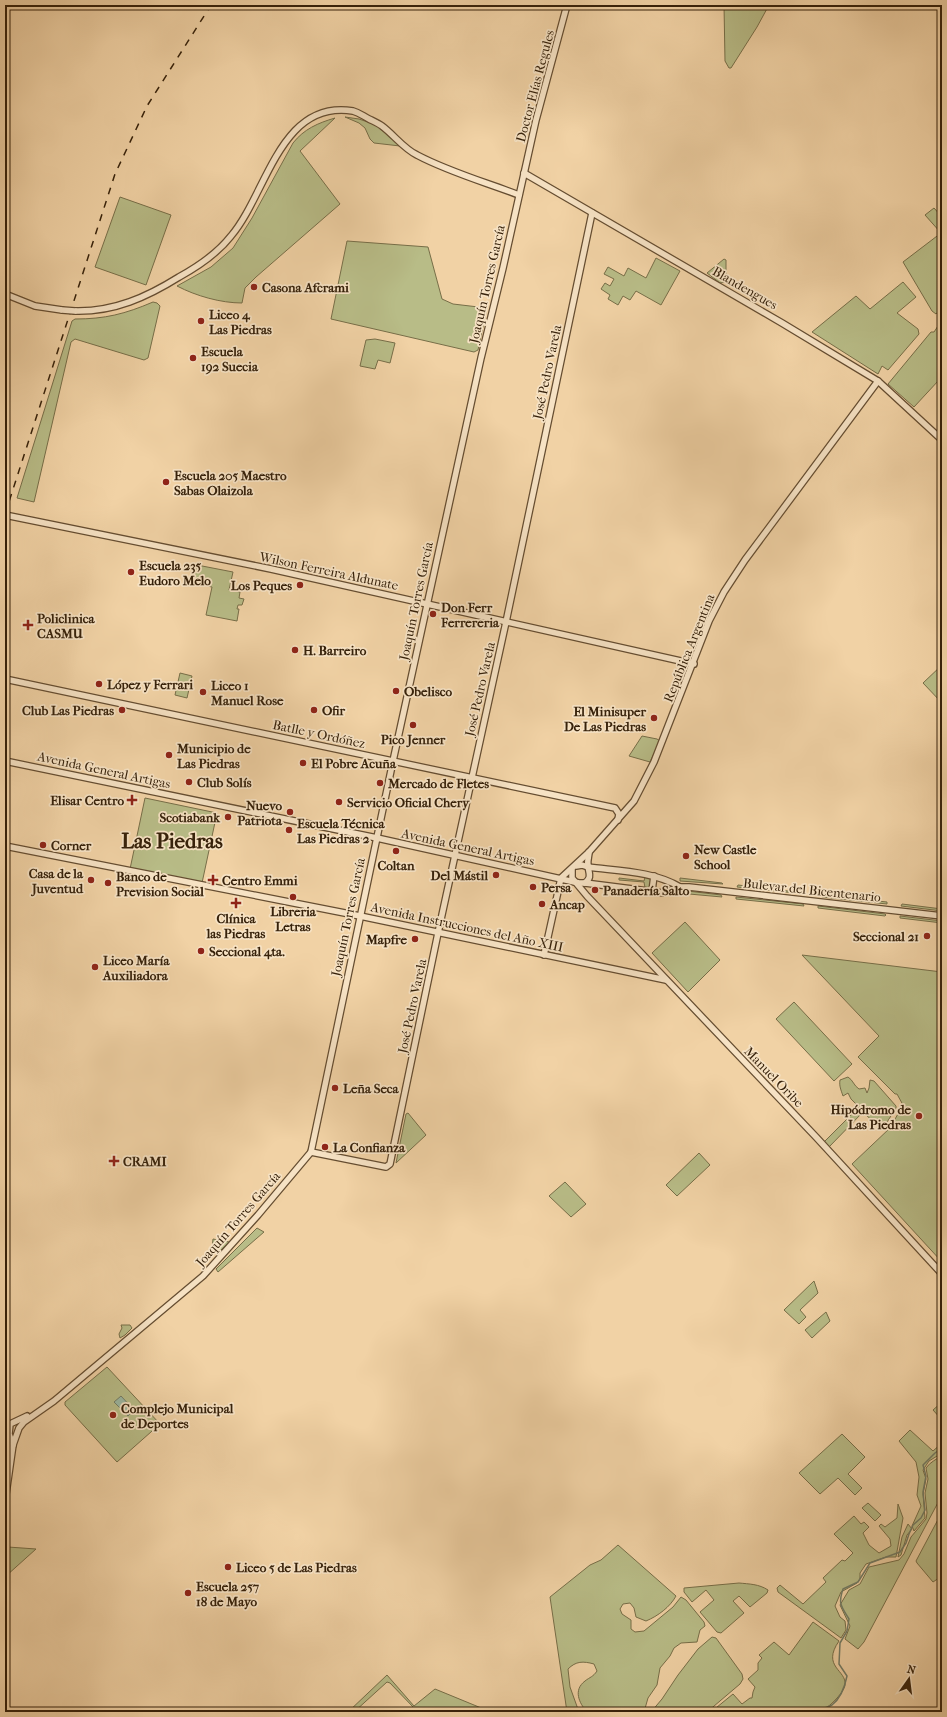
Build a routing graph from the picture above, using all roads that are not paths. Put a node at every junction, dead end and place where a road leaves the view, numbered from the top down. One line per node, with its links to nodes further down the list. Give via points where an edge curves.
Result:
1 (567, 5): 2 (street, Doctor Elías Regules)
2 (524, 173): 3 (street, Joaquín Torres García); 4 (street, Blandengues)
3 (519, 195): 5 (street, bridge, via 416,155 382,125 361,113 341,110 323,112 301,125 287,139 238,228 214,254 148,296 108,309 75,311 35,306); 9 (street, Joaquín Torres García)
4 (592, 213): 6 (street, Blandengues); 10 (street, José Pedro Varela)
5 (5, 294)
6 (878, 381): 7 (street, Blandengues); 11 (street, República Argentina, via 734,576 709,621)
7 (942, 440)
8 (6, 515): 9 (street, Wilson Ferreira Aldunate)
9 (427, 603): 10 (street, Wilson Ferreira Aldunate); 14 (street, Joaquín Torres García)
10 (506, 622): 11 (street, Wilson Ferreira Aldunate); 15 (street, José Pedro Varela)
11 (694, 664): 16 (street, República Argentina, via 654,762)
12 (5, 679): 14 (street, Batlle y Ordóñez)
13 (5, 761): 19 (street, Avenida General Artigas)
14 (393, 761): 15 (street, Batlle y Ordóñez); 19 (street, Joaquín Torres García)
15 (472, 778): 17 (street, Batlle y Ordóñez); 22 (street, José Pedro Varela)
16 (629, 807): 17 (street, Batlle y Ordóñez); 18 (street, República Argentina)
17 (615, 808): 18 (street, via 619,814)
18 (618, 821): 21 (street, República Argentina)
19 (377, 838): 22 (street, Avenida General Artigas); 32 (street, Joaquín Torres García)
20 (5, 846): 32 (street, Avenida Instrucciones del Año XIII)
21 (590, 852): 23 (street); 24 (street, República Argentina)
22 (455, 855): 26 (street, Avenida General Artigas); 34 (street, José Pedro Varela)
23 (588, 867): 24 (street, Bulevar del Bicentenario, via 578,865); 25 (street, Bulevar del Bicentenario); 28 (street, via 590,874)
24 (573, 868): 26 (street, República Argentina); 27 (street, via 571,875)
25 (654, 876): 29 (street, Bulevar del Bicentenario); 30 (street)
26 (561, 878): 27 (street, Avenida General Artigas); 35 (street)
27 (575, 882): 28 (street, Bulevar del Bicentenario); 31 (street)
28 (585, 883): 30 (street, Bulevar del Bicentenario); 31 (street)
29 (680, 886): 30 (street, Bulevar del Bicentenario, via 664,892); 33 (street, Bulevar del Bicentenario)
30 (652, 891)
31 (587, 896): 36 (street, Manuel Oribe)
32 (360, 916): 34 (street, Avenida Instrucciones del Año XIII); 37 (street, Joaquín Torres García)
33 (942, 916)
34 (438, 933): 35 (street, Avenida Instrucciones del Año XIII); 37 (street, José Pedro Varela, via 390,1164 386,1167)
35 (544, 955): 36 (street, Avenida Instrucciones del Año XIII)
36 (666, 980): 38 (street, Manuel Oribe)
37 (311, 1152): 39 (street, Joaquín Torres García, via 203,1276)
38 (942, 1274)
39 (54, 1401): 40 (street, Joaquín Torres García, via 24,1422); 40 (street, Joaquín Torres García, via 10,1424 9,1434)
40 (13, 1445): 41 (street)
41 (5, 1501)

